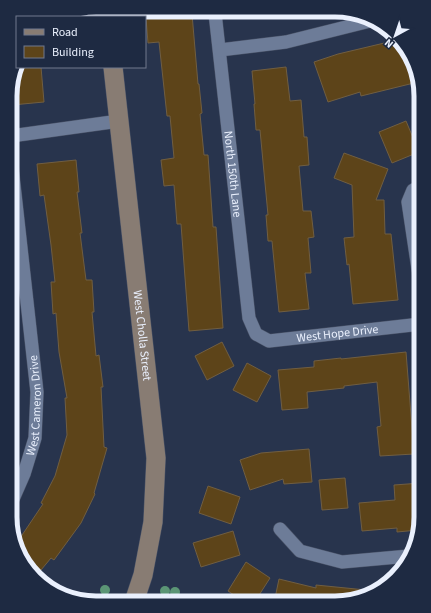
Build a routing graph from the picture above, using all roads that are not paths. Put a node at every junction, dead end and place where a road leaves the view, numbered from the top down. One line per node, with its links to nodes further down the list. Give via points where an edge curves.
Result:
1 (216, 17): 3 (street, North 150th Lane)
2 (364, 23): 3 (street, via 286,42)
3 (220, 50): 11 (street, North 150th Lane, via 249,318)
4 (113, 68): 5 (street, West Cholla Street)
5 (119, 121): 6 (street); 15 (street, West Cholla Street, via 156,458 153,522 143,575)
6 (17, 135)
7 (414, 193): 9 (street, via 408,202)
8 (17, 212): 12 (street, West Cameron Drive, via 37,392 35,438)
9 (414, 242)
10 (414, 325): 11 (street, West Hope Drive, via 269,341)
11 (256, 334)
12 (17, 490)
13 (280, 529): 14 (street, via 300,551 342,562)
14 (404, 556)
15 (136, 596)

